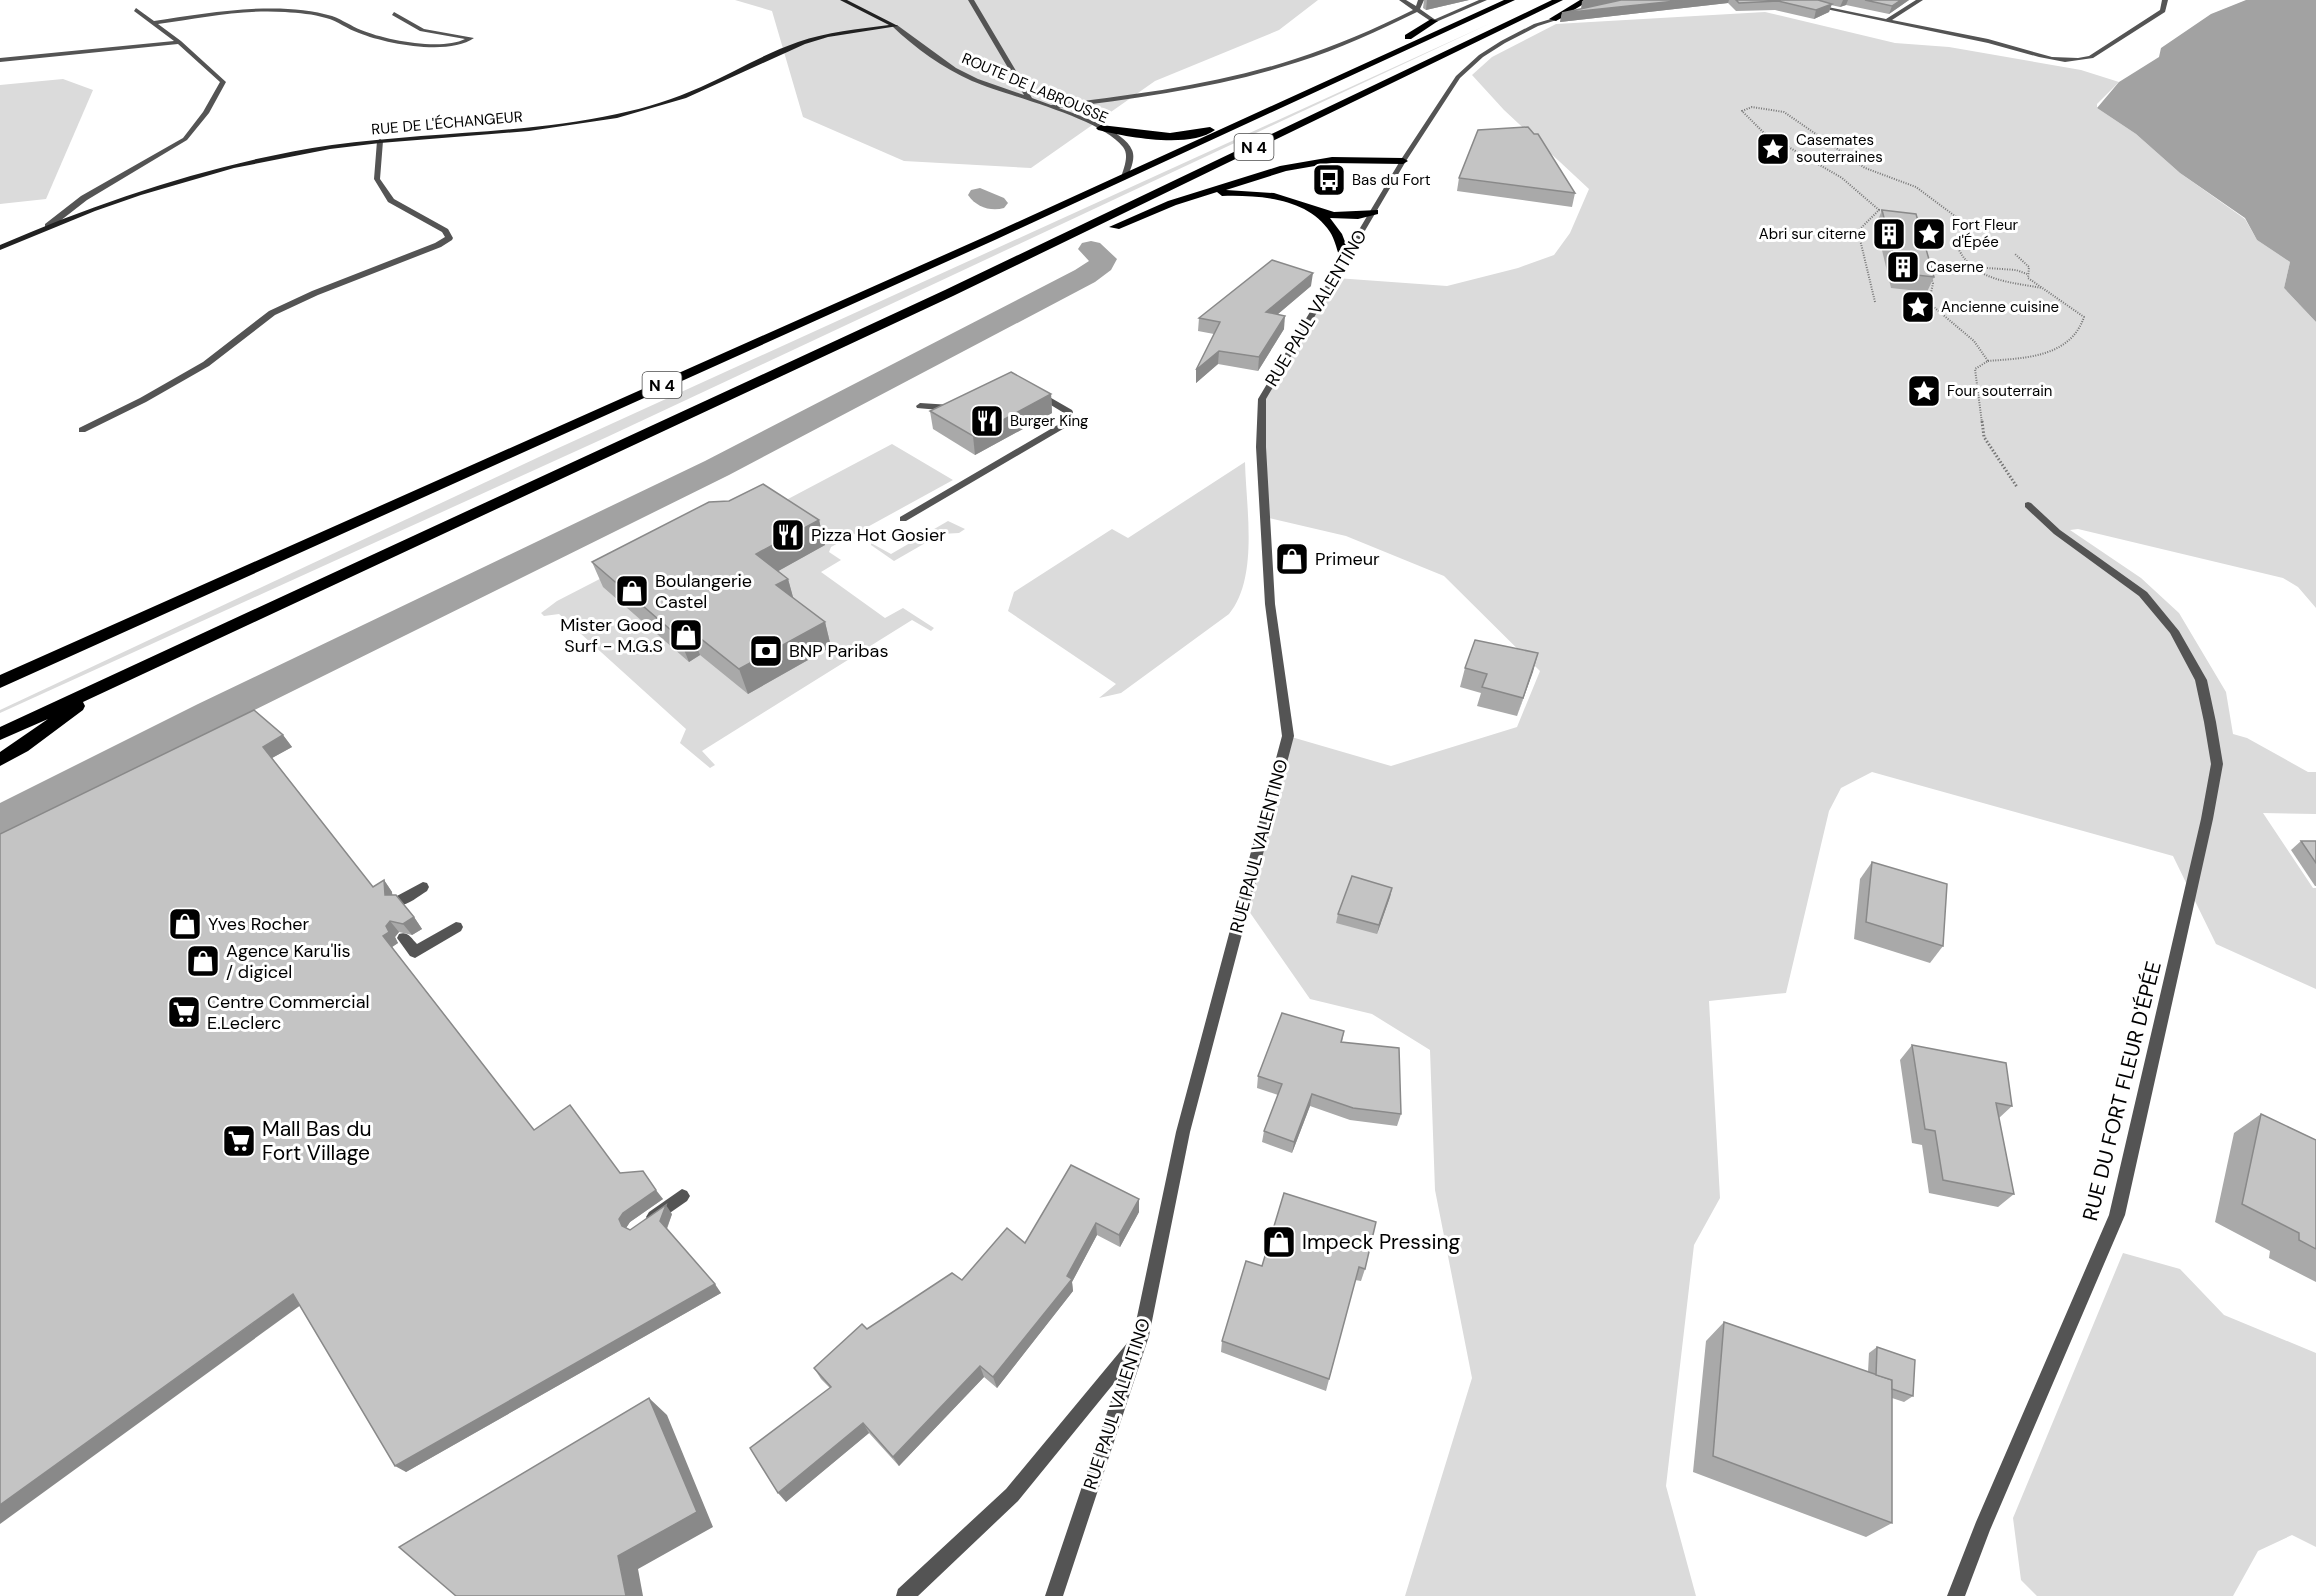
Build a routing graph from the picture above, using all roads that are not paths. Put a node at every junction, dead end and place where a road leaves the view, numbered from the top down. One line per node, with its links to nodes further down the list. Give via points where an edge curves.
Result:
1 (843, 0): 20 (street, ROUTE DE LABROUSSE)
2 (971, 0): 24 (street)
3 (1402, 0): 13 (street)
4 (1421, 0): 13 (street)
5 (1484, 0): 17 (street)
6 (1511, 0): 23 (highway, N 4)
7 (1559, 0): 37 (highway, N 4)
8 (1586, 0): 16 (highway)
9 (1786, 0): 18 (street)
10 (1920, 0): 18 (street)
11 (2165, 0): 18 (street, via 2163,11 2082,60 2044,56)
12 (136, 10): 19 (street)
13 (1417, 10): 17 (street); 25 (street, via 1329,50 1235,77 1144,96)
14 (1584, 12): 16 (street, RUE PAUL VALENTINO)
15 (394, 14): 19 (street, via 422,30 471,39 446,46 394,40 363,34 329,16 302,11 230,12)
16 (1553, 19): 29 (street, RUE PAUL VALENTINO, via 1503,42 1458,77)
17 (1434, 21): 23 (highway)
18 (1887, 21)
19 (152, 22): 21 (street)
20 (895, 26): 24 (street, ROUTE DE LABROUSSE, via 933,56 974,79); 28 (street, RUE DE L'ÉCHANGEUR, via 834,34 790,46 693,93 651,108 550,127)
21 (179, 42): 22 (street); 34 (street, via 223,82 206,113 185,139 84,198)
22 (0, 60)
23 (1324, 87): 26 (highway, N 4)
24 (1030, 100): 25 (street, ROUTE DE LABROUSSE)
25 (1049, 107): 27 (street, ROUTE DE LABROUSSE)
26 (1275, 109): 27 (highway, via 1198,134 1159,136); 30 (highway, N 4)
27 (1101, 128): 30 (street, ROUTE DE LABROUSSE, via 1128,147 1130,156)
28 (380, 141): 34 (street, RUE DE L'ÉCHANGEUR, via 206,171 113,200); 41 (street, via 377,179 391,200 445,231 448,237 438,245 272,313 206,364)
29 (1403, 161): 31 (highway, via 1308,163); 33 (street, RUE PAUL VALENTINO)
30 (1124, 178): 44 (highway, N 4)
31 (1204, 193): 32 (highway, via 1275,196); 37 (highway)
32 (1315, 210): 33 (highway, via 1347,218); 36 (highway, via 1341,239)
33 (1374, 212): 36 (street, RUE PAUL VALENTINO)
34 (48, 226): 35 (street, RUE DE L'ÉCHANGEUR)
35 (0, 248)
36 (1346, 260): 54 (street, RUE PAUL VALENTINO, via 1262,399 1270,604 1288,736 1183,1132)
37 (949, 293): 45 (highway, N 4)
38 (1033, 391): 43 (street, via 1069,412 1065,424)
39 (920, 406): 40 (street)
40 (957, 407)
41 (82, 430)
42 (2028, 505): 57 (street, RUE DU FORT FLEUR D'ÉPÉE, via 2057,532 2143,594 2174,631 2201,680 2217,764 2117,1215)
43 (903, 519)
44 (0, 681)
45 (107, 683): 46 (highway, N 4); 47 (highway)
46 (0, 734)
47 (0, 760)
48 (423, 887): 49 (street)
49 (400, 901)
50 (456, 927): 51 (street, via 415,952)
51 (404, 938)
52 (682, 1196): 53 (street)
53 (645, 1223)
54 (1141, 1336): 55 (street, via 1012,1495); 56 (street, RUE PAUL VALENTINO)
55 (905, 1596)
56 (1054, 1596)
57 (1956, 1596)

